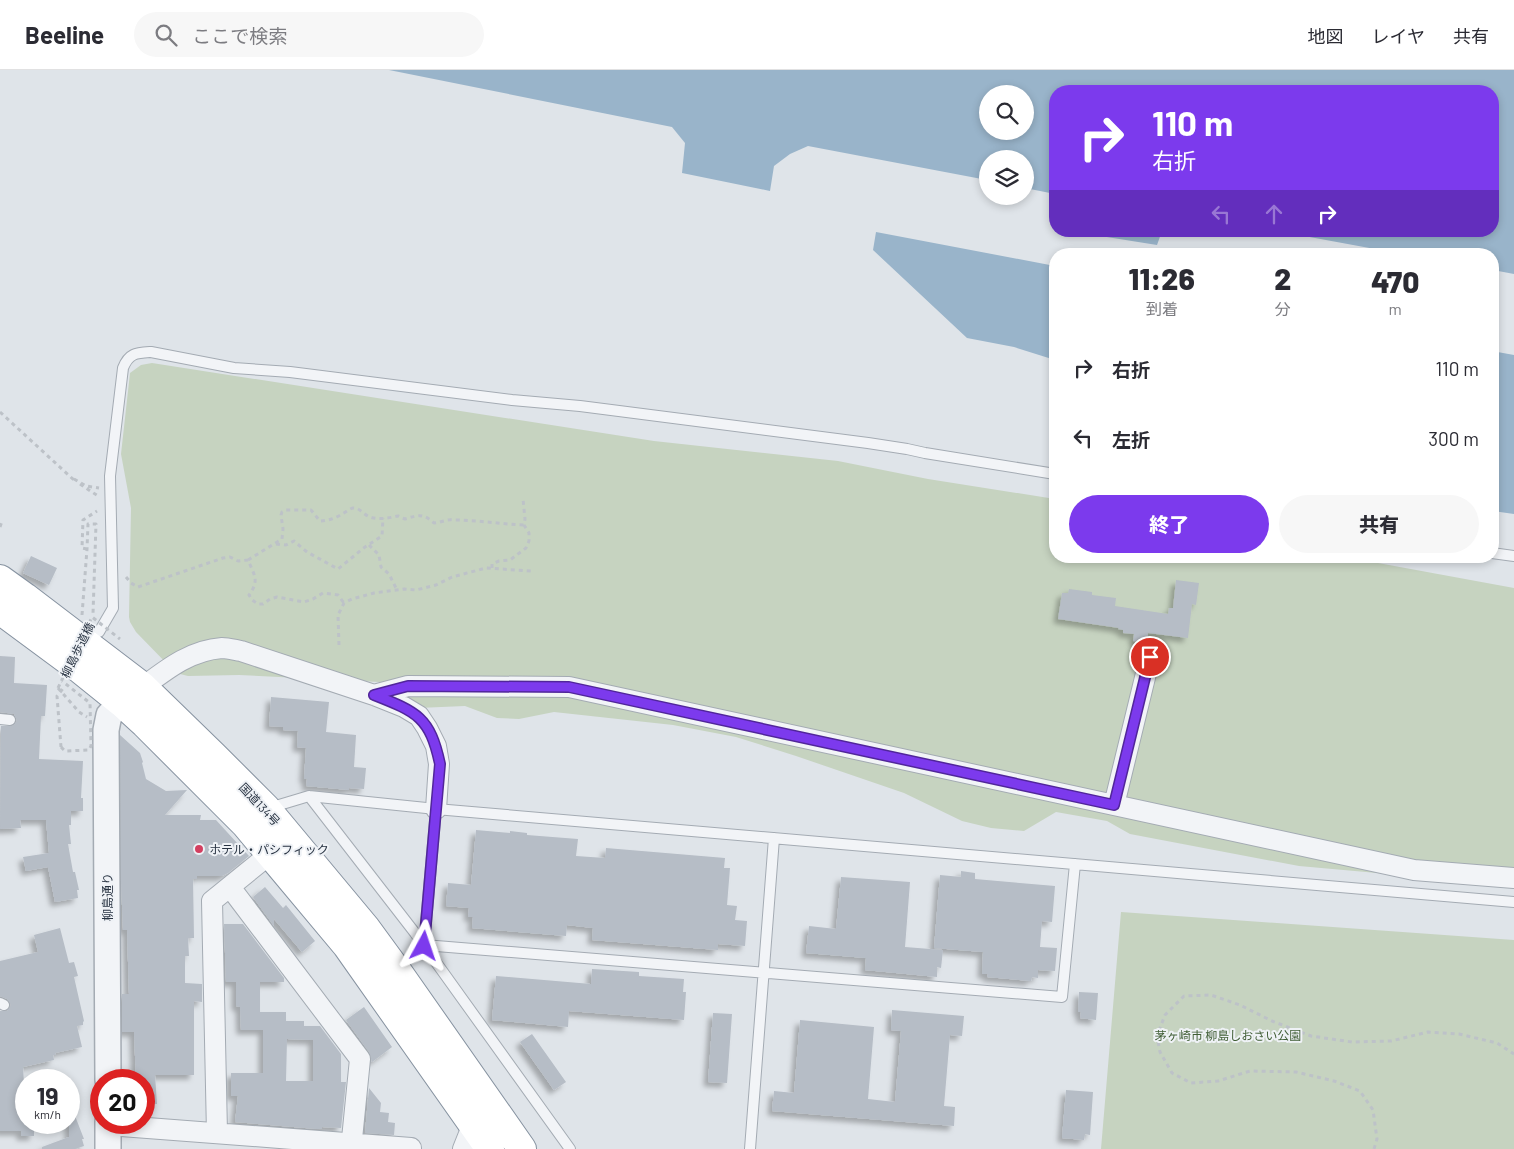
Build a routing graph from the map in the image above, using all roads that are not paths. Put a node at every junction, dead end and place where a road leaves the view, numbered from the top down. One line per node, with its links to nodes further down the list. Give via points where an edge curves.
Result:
1 (1049, 473): 6 (lane, via 907,448 598,408 234,368 152,352 132,355 122,368 110,484 113,608)
2 (1499, 554): 3 (lane)
3 (1514, 556)
4 (0, 579): 9 (highway, 国道134号, via 25,597)
5 (4, 619): 9 (highway, 国道134号)
6 (99, 632)
7 (1150, 657): 11 (street)
8 (374, 695): 9 (street, via 224,648 188,656); 11 (street, via 408,686 569,687); 13 (street, via 404,707 428,728 440,764)
9 (115, 702): 12 (highway, 国道134号, via 214,756); 15 (highway, 国道134号, via 145,724 245,824); 22 (street, 柳島通り, via 106,730)
10 (309, 796): 12 (lane); 13 (lane); 20 (lane)
11 (1114, 805): 17 (street, via 1414,870)
12 (266, 808): 31 (highway, 国道134号, via 366,928)
13 (436, 809): 14 (lane); 20 (lane)
14 (774, 838): 16 (lane); 21 (lane)
15 (270, 854): 18 (street); 23 (highway, 国道134号, via 347,946)
16 (1075, 864): 19 (lane); 21 (lane, via 1062,997)
17 (1514, 878)
18 (230, 887): 24 (street, via 212,901); 27 (street, via 360,1060)
19 (1514, 902)
20 (424, 946): 21 (lane); 32 (lane)
21 (763, 973): 33 (lane)
22 (108, 1069)
23 (473, 1124): 29 (street); 30 (highway, 国道134号)
24 (217, 1133): 26 (street); 27 (street)
25 (128, 1134): 26 (street)
26 (197, 1141)
27 (352, 1146): 28 (street)
28 (411, 1148)
29 (463, 1149)
30 (490, 1149)
31 (522, 1149)
32 (570, 1149)
33 (750, 1149)

